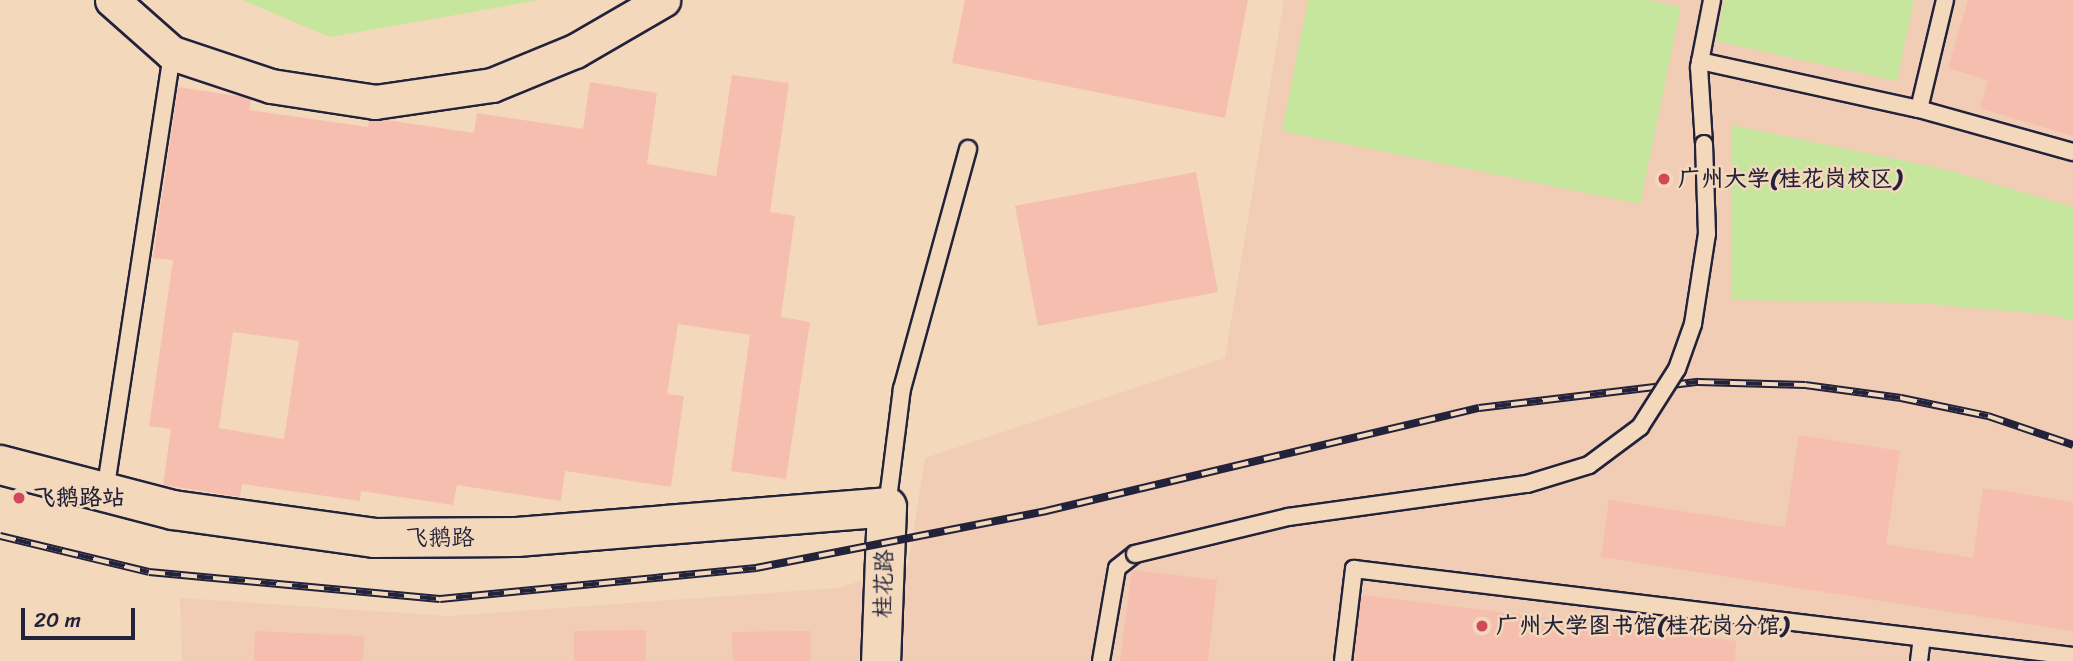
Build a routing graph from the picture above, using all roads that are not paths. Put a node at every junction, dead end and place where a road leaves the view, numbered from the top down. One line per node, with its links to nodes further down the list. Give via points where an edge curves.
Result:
1 (113, 0): 5 (street)
2 (663, 0): 5 (street, via 575,51 492,85 374,102 271,86)
3 (1712, 0): 6 (lane)
4 (1945, 0): 7 (lane)
5 (172, 53): 11 (lane)
6 (1700, 61): 7 (lane); 16 (lane, bridge, via 1707,234 1693,324 1681,358 1640,427 1589,465 1527,484 1288,517 1135,554 1117,568)
7 (1919, 109): 9 (lane)
8 (968, 149): 12 (lane, via 902,389)
9 (2073, 152)
10 (0, 465): 11 (street, 飞鹅路)
11 (105, 492): 12 (street, 飞鹅路, via 232,521 373,538 517,537)
12 (887, 507): 15 (street, 桂花路)
13 (1922, 638): 14 (lane); 17 (lane, via 1354,569); 18 (lane)
14 (2073, 656)
15 (881, 661)
16 (1101, 661)
17 (1343, 661)
18 (1919, 661)

